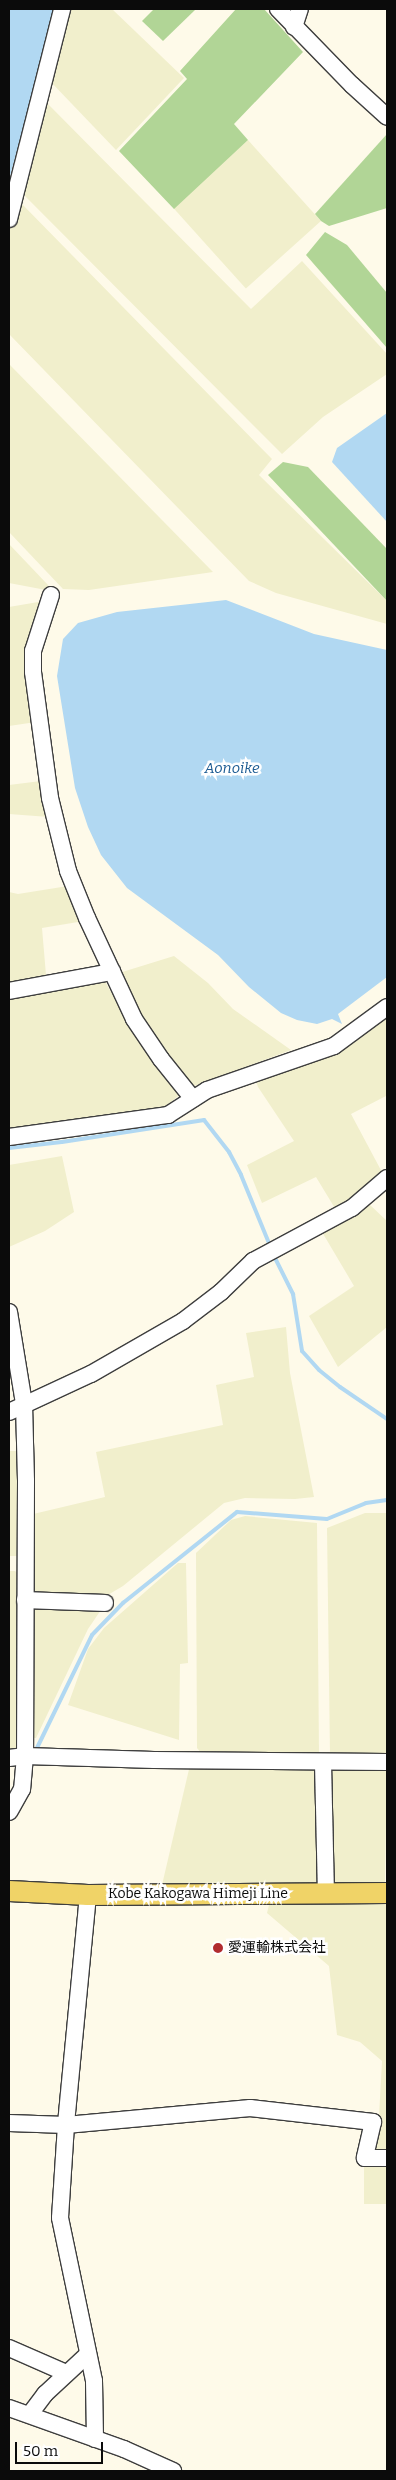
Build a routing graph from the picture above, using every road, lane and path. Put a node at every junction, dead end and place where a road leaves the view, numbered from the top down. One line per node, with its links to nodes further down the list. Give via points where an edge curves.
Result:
1 (62, 9): 6 (street)
2 (278, 9): 4 (street)
3 (300, 9): 4 (street)
4 (294, 27): 5 (street)
5 (387, 117)
6 (9, 219)
7 (51, 595): 8 (street, via 33,651 50,798 68,870)
8 (112, 972): 9 (street); 11 (street, via 134,1019)
9 (9, 991)
10 (387, 1007): 11 (street, via 334,1046 208,1090)
11 (194, 1099): 12 (street, via 168,1115)
12 (9, 1137)
13 (387, 1178): 15 (street, via 352,1208 248,1264 221,1292 183,1321 90,1374)
14 (9, 1312): 15 (street)
15 (24, 1404): 16 (street); 17 (street)
16 (9, 1412)
17 (25, 1600): 18 (street); 19 (street)
18 (105, 1603)
19 (25, 1756): 20 (street); 22 (street); 23 (street, via 22,1789)
20 (9, 1758)
21 (387, 1762): 22 (street)
22 (323, 1763): 25 (street)
23 (9, 1812)
24 (9, 1891): 27 (main road, Kobe Kakogawa Himeji Line)
25 (326, 1893): 26 (main road, Kobe Kakogawa Himeji Line); 27 (main road, Kobe Kakogawa Himeji Line)
26 (387, 1893)
27 (88, 1895): 29 (street)
28 (9, 2123): 29 (street)
29 (66, 2125): 30 (street, via 250,2108 373,2122 364,2158); 32 (street, via 60,2218)
30 (387, 2158)
31 (9, 2348): 33 (street)
32 (88, 2354): 33 (street); 36 (street, via 94,2381)
33 (66, 2373): 35 (street)
34 (9, 2408): 35 (street)
35 (30, 2414): 36 (street)
36 (95, 2439): 37 (street)
37 (173, 2471)

